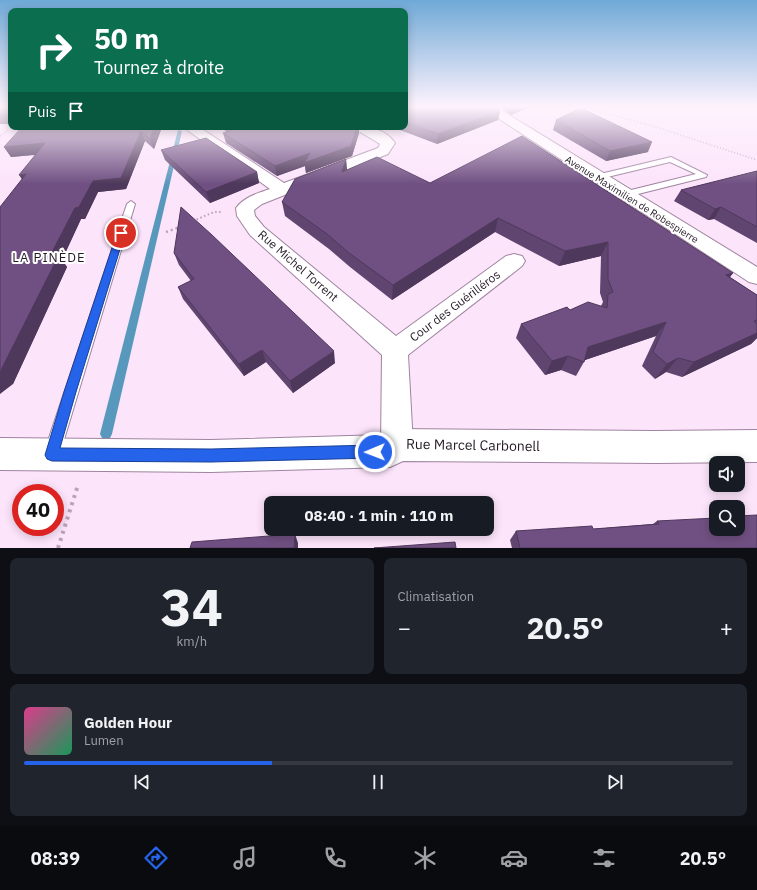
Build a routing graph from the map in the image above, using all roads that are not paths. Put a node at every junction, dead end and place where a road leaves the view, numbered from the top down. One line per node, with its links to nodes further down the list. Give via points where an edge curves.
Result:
1 (203, 133): 5 (street)
2 (373, 133): 5 (street, via 388,143 384,151)
3 (528, 133): 4 (street, Avenue Maximilien de Robespierre)
4 (599, 177): 6 (street, Avenue Maximilien de Robespierre); 6 (lane, via 672,159 703,175)
5 (283, 190): 10 (street, Rue Michel Torrent, via 256,200 245,208 246,216 257,231)
6 (626, 194): 9 (street, Avenue Maximilien de Robespierre)
7 (131, 204): 14 (lane)
8 (514, 261): 10 (street, Cour des Guérilléros)
9 (757, 277)
10 (395, 351): 11 (street)
11 (398, 445): 12 (street, Rue Marcel Carbonell); 14 (street, Rue Marcel Carbonell, via 390,451 211,456)
12 (757, 446)
13 (0, 454): 14 (street, Rue Marcel Carbonell)
14 (52, 455)

